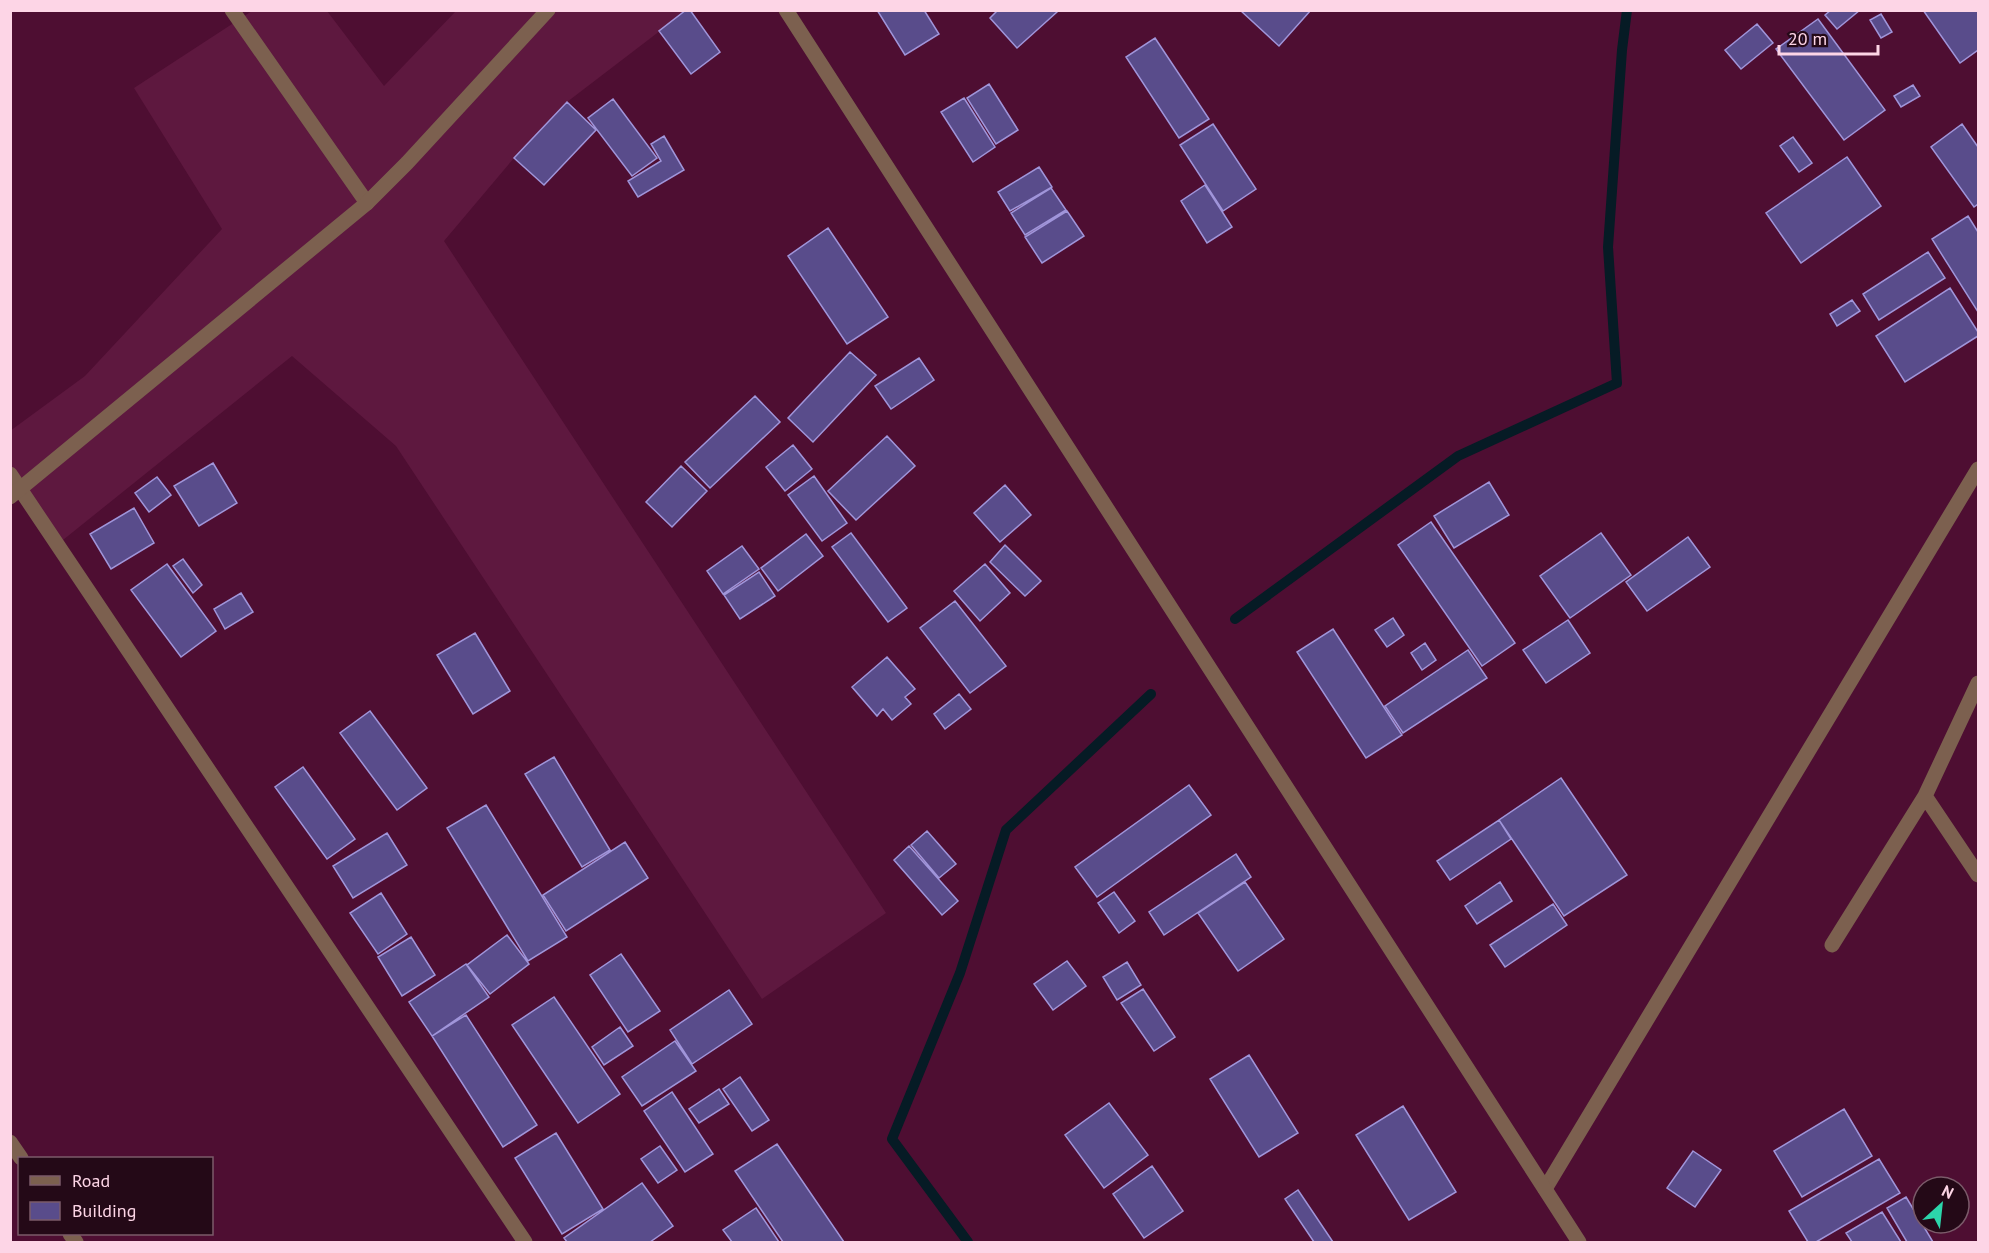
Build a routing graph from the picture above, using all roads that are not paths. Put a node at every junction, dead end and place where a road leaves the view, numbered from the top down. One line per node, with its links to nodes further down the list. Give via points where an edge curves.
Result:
1 (232, 10): 4 (street)
2 (548, 10): 4 (street)
3 (786, 10): 14 (street)
4 (367, 203): 7 (street)
5 (1978, 469): 14 (street)
6 (10, 474): 7 (street)
7 (16, 493): 15 (street)
8 (1978, 683): 9 (street)
9 (1925, 796): 10 (street); 11 (street)
10 (1978, 875)
11 (1832, 945)
12 (10, 1143): 13 (street)
13 (20, 1157)
14 (1545, 1189): 16 (street)
15 (525, 1242)
16 (1580, 1242)

